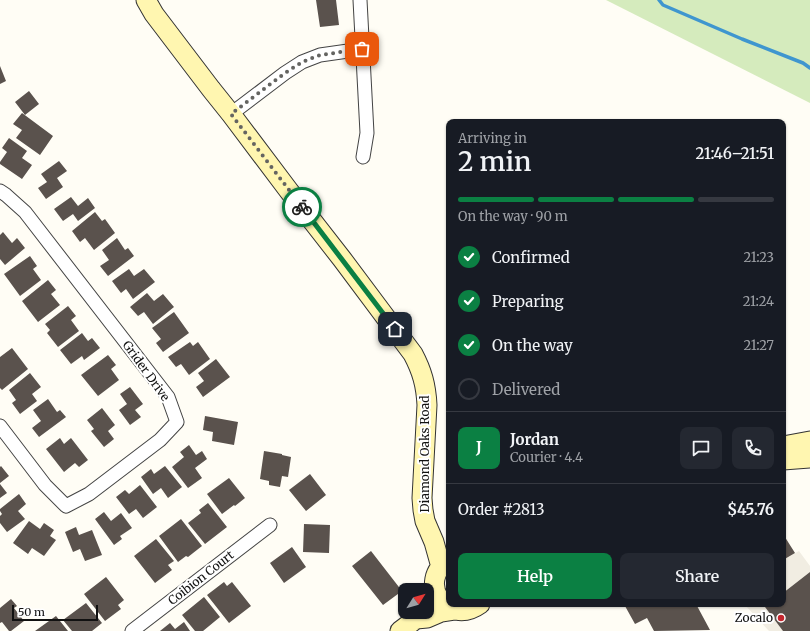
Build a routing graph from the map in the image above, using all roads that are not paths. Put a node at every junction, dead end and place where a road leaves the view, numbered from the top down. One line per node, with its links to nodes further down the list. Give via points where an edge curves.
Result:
1 (146, 0): 4 (street, Diamond Oaks Road)
2 (360, 0): 3 (street)
3 (362, 49): 4 (street, via 320,55 302,62); 5 (street, via 367,133)
4 (231, 114): 13 (street, Diamond Oaks Road, via 407,345 420,368 427,395 423,510 434,542)
5 (363, 157)
6 (0, 191): 7 (street, Grider Drive, via 25,212 168,397 177,422 160,440 89,494 66,506 44,485)
7 (0, 426)
8 (810, 441): 9 (street)
9 (786, 445)
10 (810, 458): 11 (street)
11 (786, 460)
12 (270, 525): 22 (street, Coibion Court)
13 (446, 560): 14 (street, via 436,574)
14 (434, 583)
15 (434, 597): 16 (street)
16 (446, 606)
17 (448, 607): 19 (street)
18 (475, 607): 19 (street, via 463,611)
19 (454, 610): 20 (street)
20 (434, 615)
21 (413, 619): 23 (street)
22 (132, 631)
23 (400, 631)

